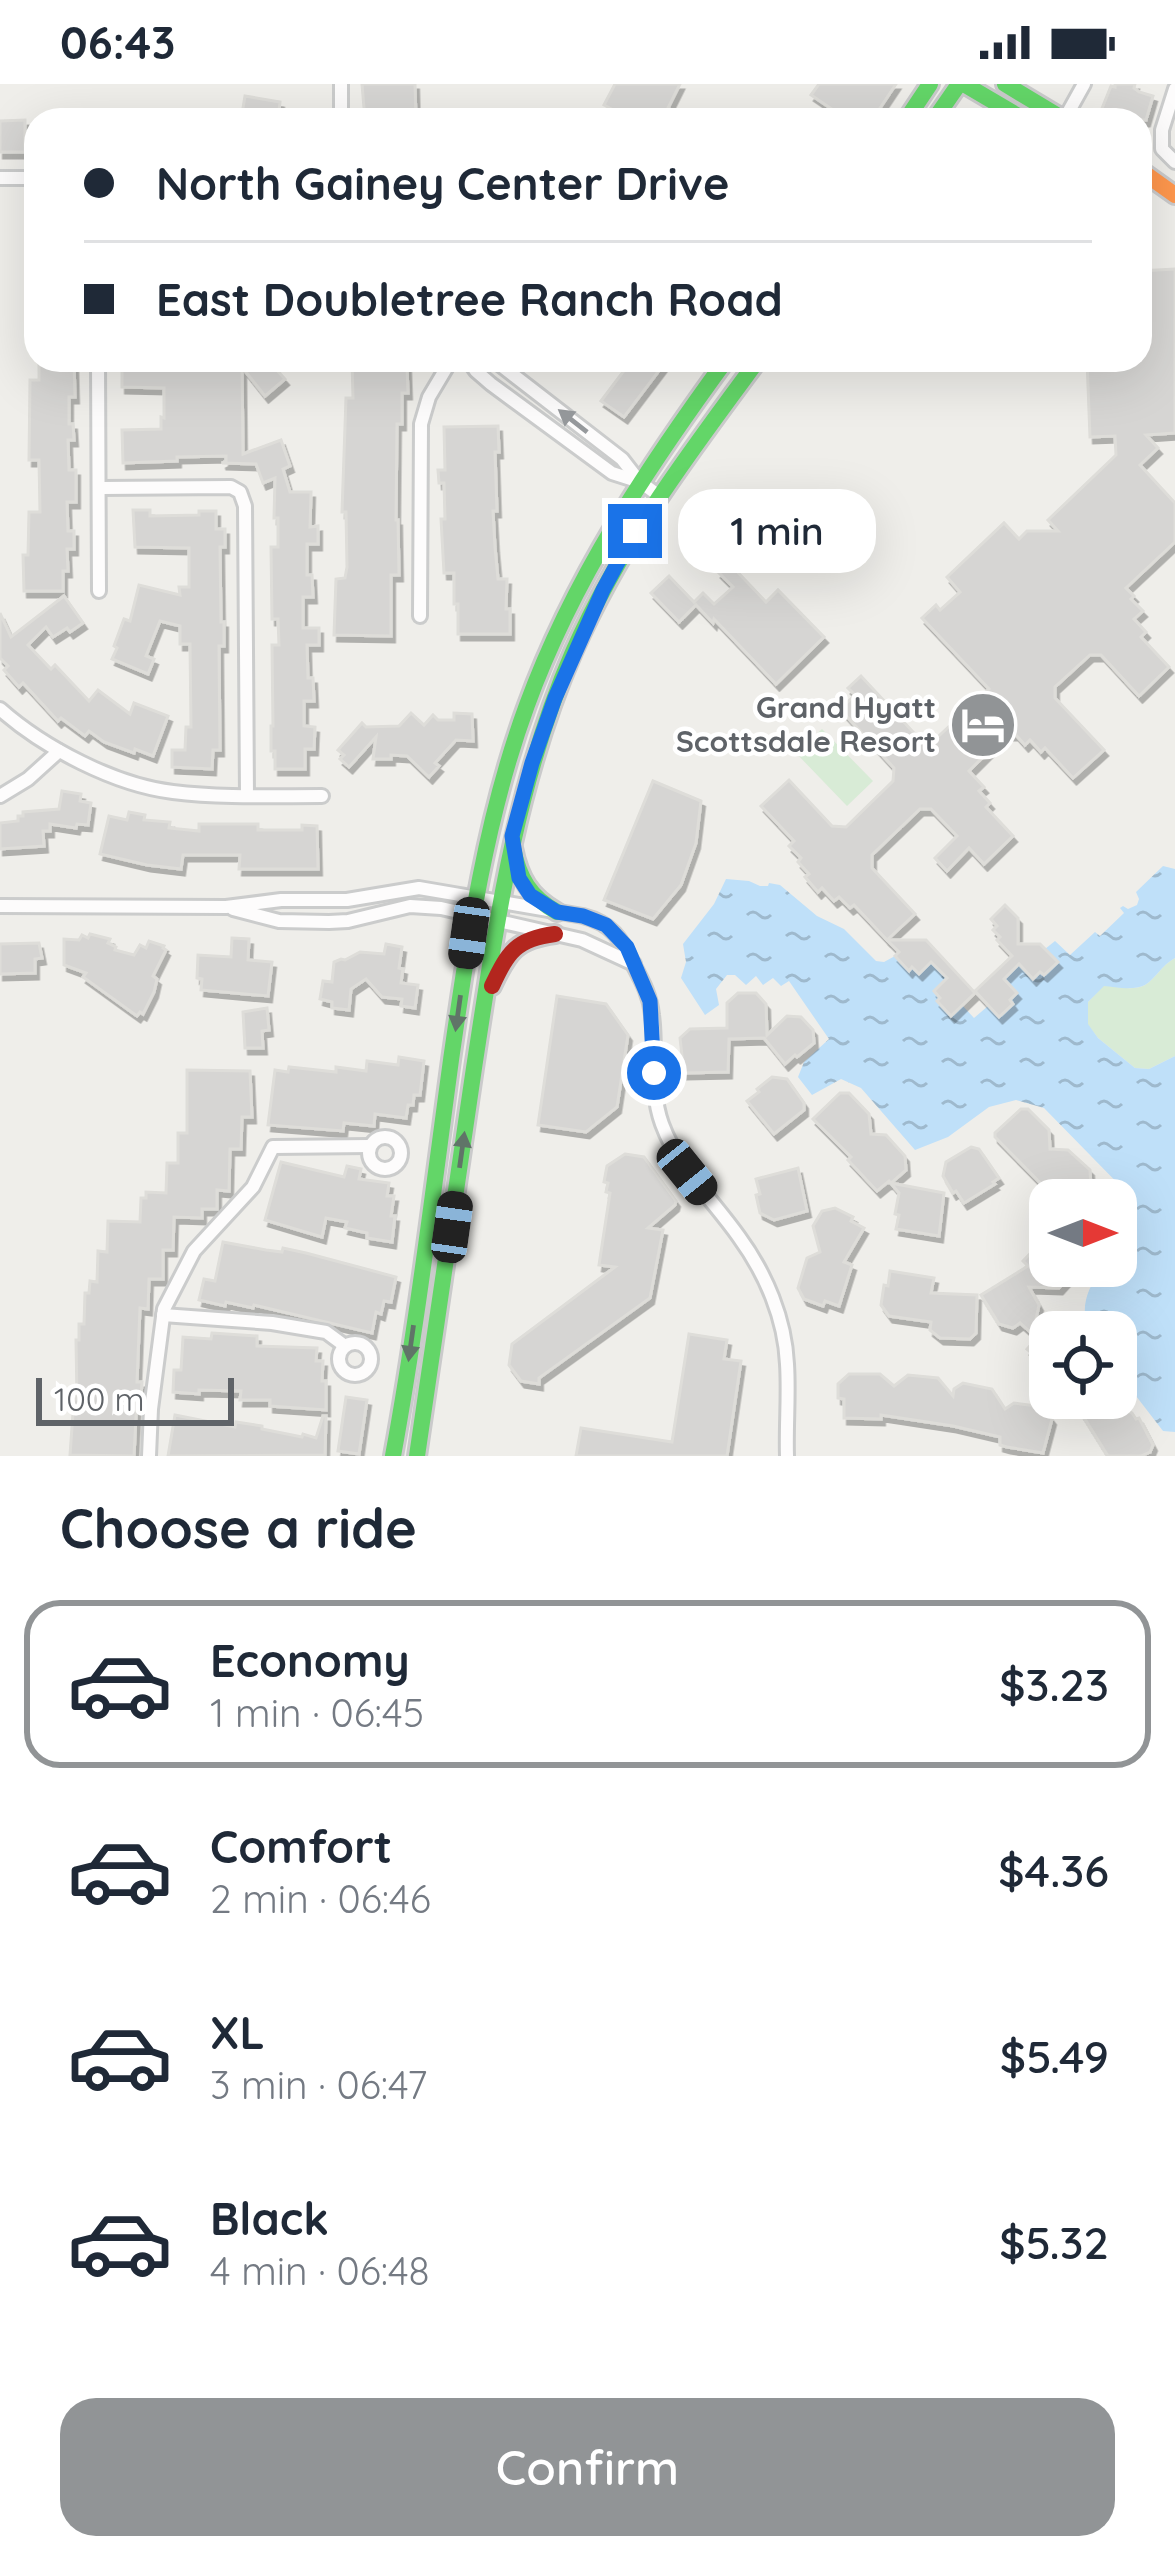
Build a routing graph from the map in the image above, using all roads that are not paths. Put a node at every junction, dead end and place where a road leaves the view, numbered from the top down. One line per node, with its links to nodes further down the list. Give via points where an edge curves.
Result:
1 (962, 84): 5 (main road); 6 (main road)
2 (1005, 84): 4 (main road)
3 (1175, 89): 7 (street, via 1162,149)
4 (1022, 91)
5 (943, 108)
6 (1004, 108)
7 (1175, 162)
8 (98, 372): 17 (street)
9 (444, 372): 20 (street, via 421,424)
10 (477, 372): 15 (street)
11 (510, 372): 14 (street)
12 (717, 372): 16 (main road)
13 (749, 372): 18 (main road)
14 (517, 377): 15 (street); 16 (street, one-way to 14)
15 (503, 393): 16 (street, via 611,473)
16 (639, 481): 18 (street); 31 (main road, via 537,678)
17 (100, 488): 19 (street); 24 (street, via 240,492)
18 (658, 495): 26 (main road, via 566,670)
19 (99, 591)
20 (420, 616)
21 (0, 709): 22 (street)
22 (59, 751): 23 (street); 24 (street, via 170,792)
23 (0, 796)
24 (247, 796): 25 (street)
25 (322, 796)
26 (512, 836): 29 (main road); 34 (main road, via 524,887)
27 (388, 892): 28 (street); 31 (street, via 419,888); 33 (street)
28 (346, 899): 32 (street); 35 (street)
29 (499, 902): 31 (street); 34 (street); 36 (main road)
30 (0, 906): 32 (street)
31 (473, 906): 33 (street); 36 (street); 44 (main road, one-way to 44)
32 (226, 908): 35 (street, via 279,921)
33 (392, 911): 35 (street)
34 (557, 912): 38 (street, via 606,925)
35 (348, 921)
36 (496, 922): 37 (street); 39 (main road)
37 (555, 934): 38 (street); 39 (main road, via 514,946)
38 (634, 964): 46 (street, via 650,1001 663,1129 773,1299 787,1360)
39 (484, 1003): 45 (main road, one-way to 39)
40 (370, 1146): 41 (street, via 273,1147 253,1187 194,1251)
41 (163, 1315): 42 (street, via 326,1332); 43 (street)
42 (345, 1346)
43 (148, 1456)
44 (393, 1456)
45 (417, 1456)
46 (787, 1456)

